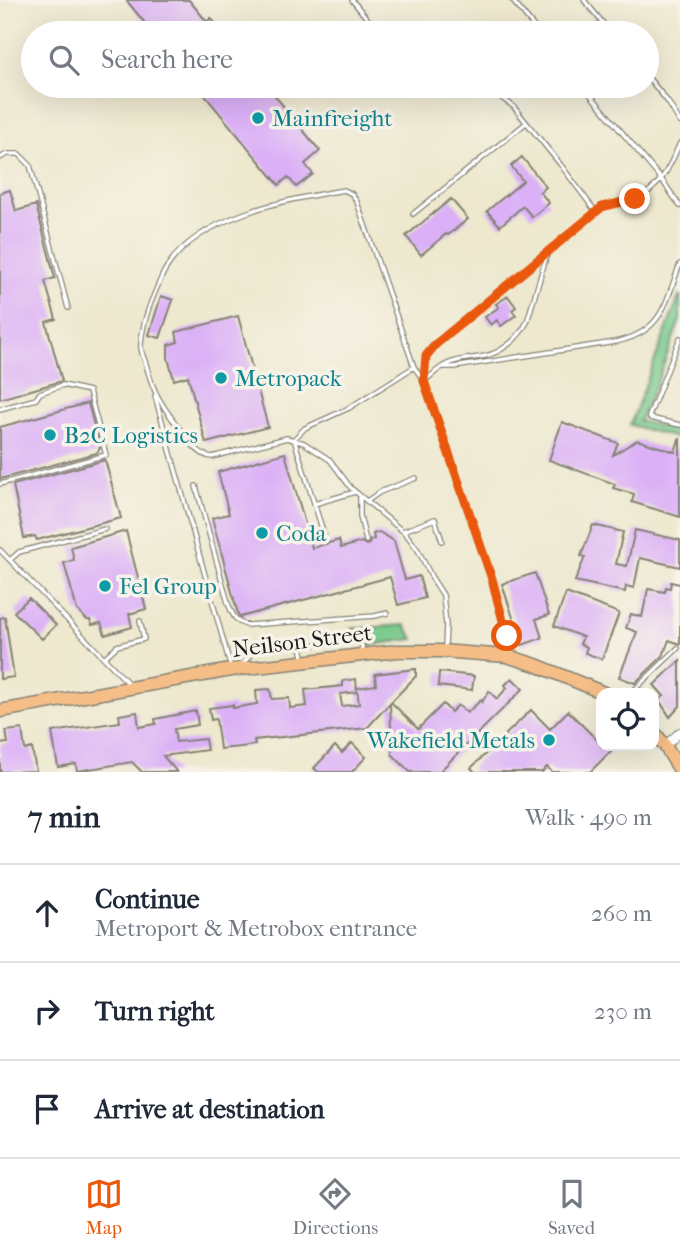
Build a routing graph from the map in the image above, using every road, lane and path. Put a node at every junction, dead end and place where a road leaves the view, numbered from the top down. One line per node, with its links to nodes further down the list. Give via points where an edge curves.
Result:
1 (352, 0): 4 (lane)
2 (512, 0): 5 (lane)
3 (584, 0): 6 (lane)
4 (369, 21)
5 (529, 21)
6 (601, 21)
7 (659, 91): 11 (lane)
8 (502, 98): 10 (lane)
9 (593, 98): 14 (lane)
10 (526, 122): 16 (lane); 17 (lane)
11 (680, 122)
12 (680, 143): 14 (lane)
13 (0, 159): 20 (lane, via 7,153 19,154 30,165)
14 (662, 180): 15 (lane); 16 (lane, via 648,193)
15 (680, 206)
16 (596, 212): 18 (lane)
17 (413, 214)
18 (548, 251): 23 (lane, via 522,332 488,356); 24 (lane, via 436,344 426,356)
19 (680, 264): 23 (lane, via 659,317 636,336)
20 (68, 308)
21 (680, 339): 27 (lane, via 649,416)
22 (414, 367): 24 (lane); 25 (lane, via 357,202 344,190 264,207 226,221 187,245 164,272 146,320 140,346); 28 (lane, via 349,408 305,428)
23 (442, 367): 24 (lane)
24 (424, 381): 49 (lane, via 492,579 507,636)
25 (153, 389): 28 (lane, via 183,434 207,457 281,438); 52 (lane)
26 (0, 409): 30 (lane, via 63,385 89,391 106,455)
27 (680, 425)
28 (294, 439): 32 (lane, via 330,460); 35 (lane)
29 (416, 478): 34 (lane)
30 (0, 484)
31 (196, 486): 43 (lane, via 228,603 240,623)
32 (355, 492): 33 (lane); 35 (lane)
33 (360, 497): 34 (lane); 39 (lane)
34 (367, 501): 37 (lane)
35 (314, 504): 38 (lane)
36 (105, 529): 42 (lane, via 19,552)
37 (402, 531): 40 (lane, via 435,519); 47 (lane, via 443,596)
38 (325, 538)
39 (366, 541)
40 (442, 541)
41 (0, 551): 42 (lane)
42 (9, 560): 50 (lane)
43 (387, 613)
44 (140, 621): 50 (lane, via 144,639 117,646)
45 (301, 646): 48 (lane, via 353,640 362,645); 51 (lane); 52 (lane, via 257,647)
46 (678, 648): 54 (lane)
47 (445, 652): 48 (main road, Neilson Street); 49 (main road, Neilson Street)
48 (363, 655): 51 (main road, Neilson Street)
49 (507, 656): 55 (main road, Neilson Street)
50 (104, 658): 53 (lane)
51 (303, 662): 52 (main road, Neilson Street)
52 (235, 670): 53 (main road, Neilson Street)
53 (133, 687): 56 (main road, Neilson Street)
54 (636, 688)
55 (596, 690)
56 (0, 711)
57 (680, 732): 59 (street)
58 (659, 738): 59 (main road)
59 (665, 746): 60 (main road)
60 (680, 770)

